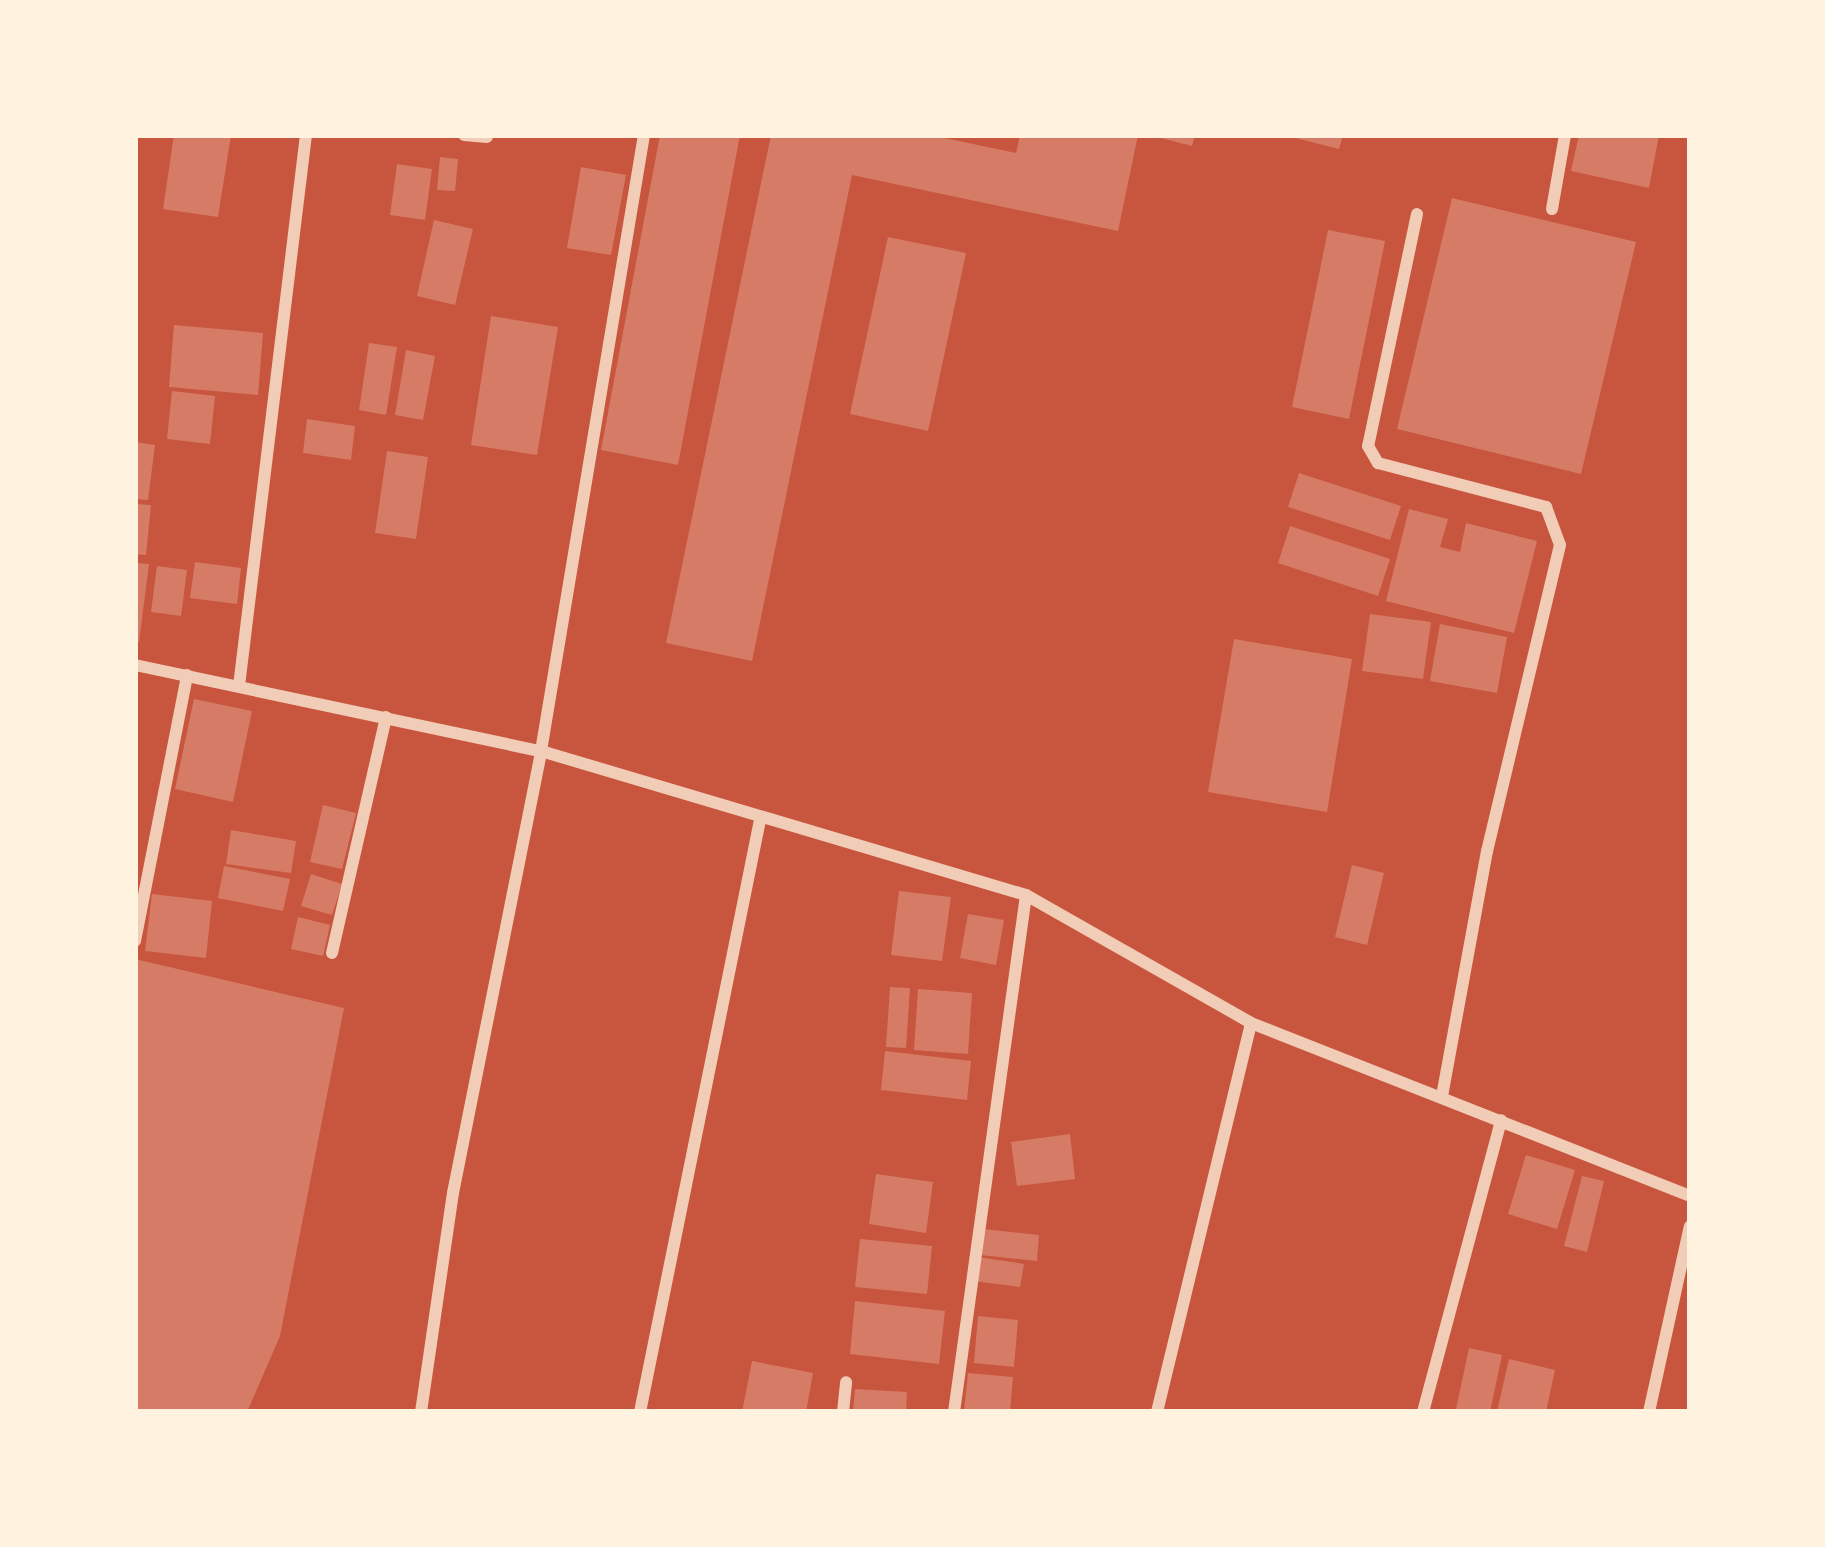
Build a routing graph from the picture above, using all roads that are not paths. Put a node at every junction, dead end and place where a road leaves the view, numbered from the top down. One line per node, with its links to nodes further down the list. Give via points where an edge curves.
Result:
1 (306, 135): 10 (street)
2 (464, 135): 5 (street)
3 (644, 135): 12 (street)
4 (1565, 135): 6 (street)
5 (487, 137)
6 (1552, 209)
7 (1417, 214): 18 (street, via 1368,446 1378,463 1546,507 1560,545 1487,851)
8 (135, 665): 9 (street)
9 (187, 675): 10 (street); 15 (street)
10 (239, 686): 11 (street)
11 (386, 717): 12 (street); 16 (street)
12 (542, 751): 13 (street); 23 (street, via 453,1193)
13 (760, 820): 14 (street); 24 (street)
14 (1026, 896): 17 (street); 26 (street)
15 (135, 941)
16 (332, 953)
17 (1251, 1024): 18 (street); 27 (street)
18 (1442, 1097): 19 (street)
19 (1501, 1120): 20 (street); 28 (street)
20 (1690, 1196)
21 (1690, 1226): 29 (street)
22 (846, 1382): 25 (street)
23 (421, 1412)
24 (640, 1412)
25 (843, 1412)
26 (954, 1412)
27 (1156, 1412)
28 (1424, 1412)
29 (1649, 1412)

